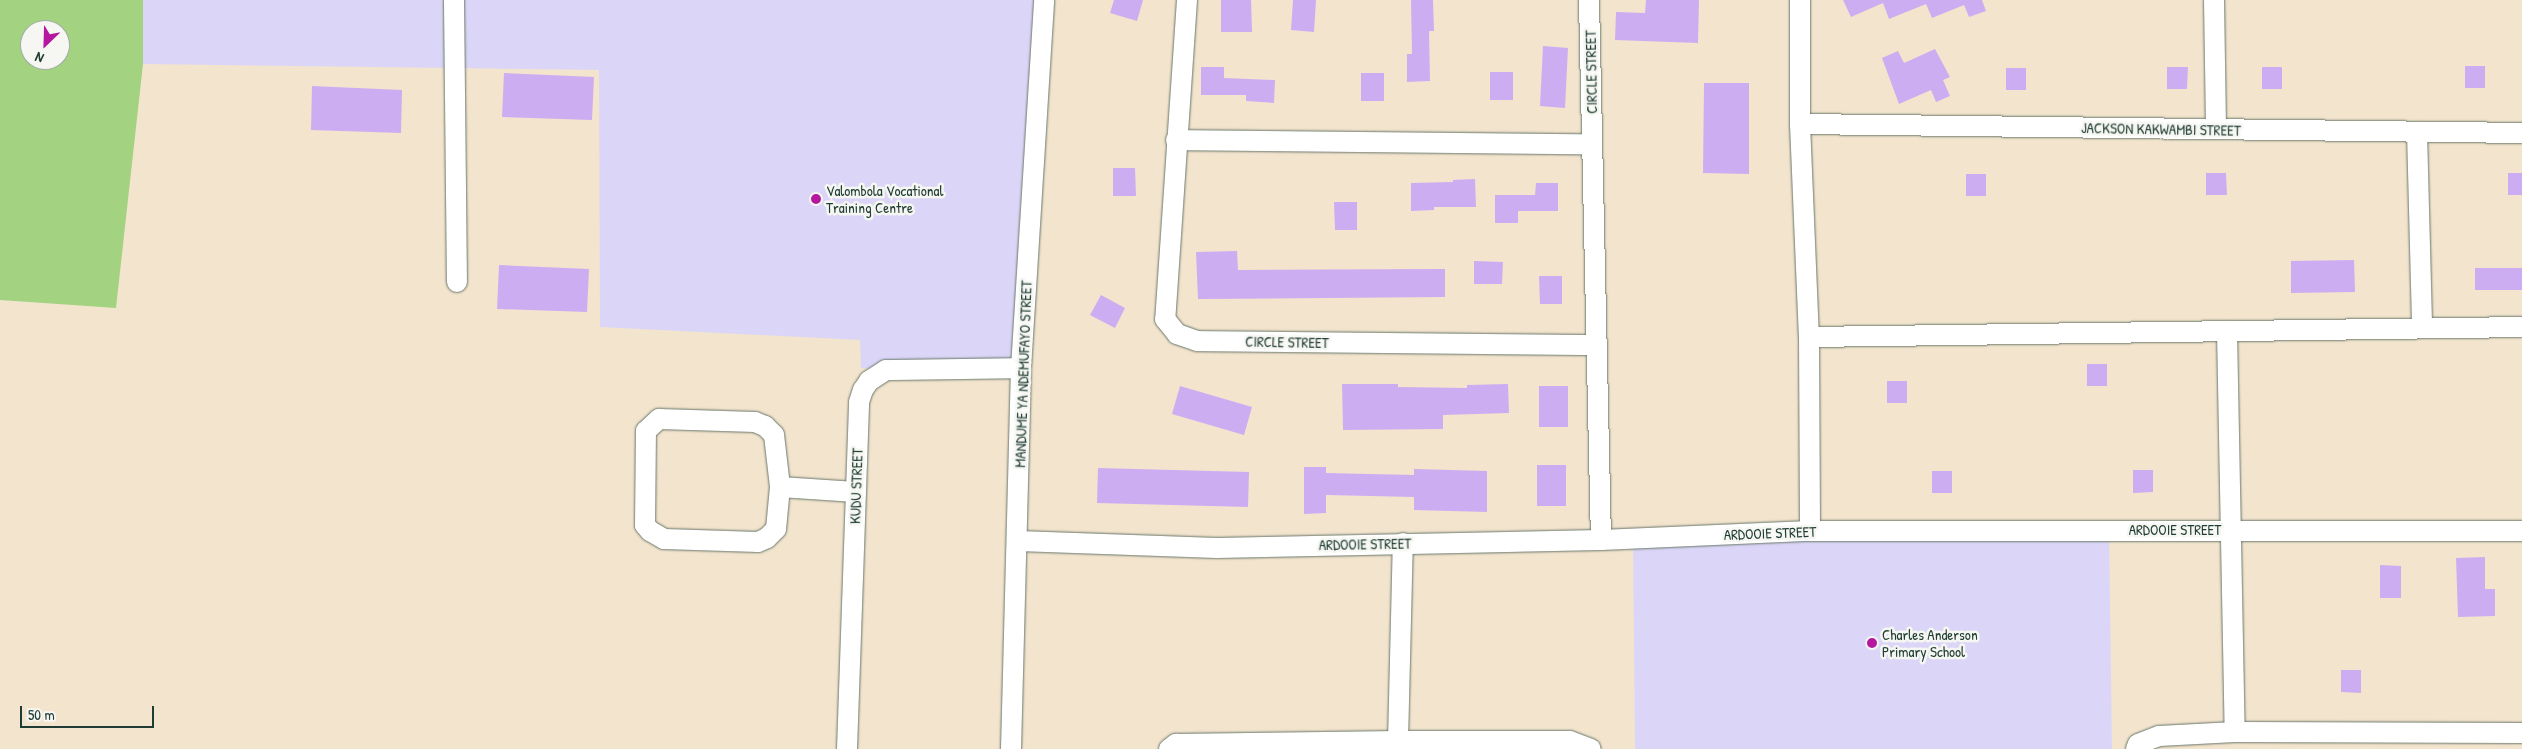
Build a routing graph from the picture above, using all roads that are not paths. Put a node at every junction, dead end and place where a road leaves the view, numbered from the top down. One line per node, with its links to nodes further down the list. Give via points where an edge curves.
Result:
1 (454, 0): 13 (street)
2 (1044, 0): 19 (street, MANDUME YA NDEMUFAYO STREET)
3 (1187, 0): 11 (street, CIRCLE STREET)
4 (1589, 0): 12 (street, CIRCLE STREET)
5 (1800, 0): 7 (street)
6 (2214, 0): 8 (street)
7 (1800, 124): 8 (street, JACKSON KAKWAMBI STREET); 17 (street)
8 (2216, 129): 9 (street, JACKSON KAKWAMBI STREET)
9 (2417, 132): 10 (street, JACKSON KAKWAMBI STREET); 15 (street)
10 (2522, 133)
11 (1176, 140): 12 (street); 18 (street, CIRCLE STREET, via 1165,319 1177,334 1197,341)
12 (1592, 144): 18 (street, CIRCLE STREET)
13 (457, 282)
14 (2522, 327): 15 (street)
15 (2422, 328): 16 (street)
16 (2227, 331): 17 (street); 22 (street)
17 (1809, 337): 24 (street)
18 (1597, 345): 25 (street, CIRCLE STREET)
19 (1022, 368): 21 (street, KUDU STREET, via 886,370 869,382 859,402); 26 (street, MANDUME YA NDEMUFAYO STREET)
20 (780, 487): 20 (street, via 776,529 767,538 758,542 664,539 645,525 646,431 659,419 755,422 765,426 774,435); 21 (street)
21 (856, 492): 31 (street, KUDU STREET)
22 (2232, 531): 23 (street, ARDOOIE STREET); 24 (street, ARDOOIE STREET); 28 (street)
23 (2522, 531)
24 (1810, 532): 25 (street, ARDOOIE STREET)
25 (1601, 540): 27 (street, ARDOOIE STREET)
26 (1018, 541): 27 (street, ARDOOIE STREET, via 1217,548); 32 (street, MANDUME YA NDEMUFAYO STREET)
27 (1403, 542): 30 (street)
28 (2235, 732): 29 (street); 35 (street, via 2159,736 2138,744)
29 (2522, 733)
30 (1398, 741): 33 (street, via 1176,744); 34 (street, via 1570,742)
31 (847, 749)
32 (1011, 749)
33 (1168, 749)
34 (1590, 749)
35 (2136, 749)

